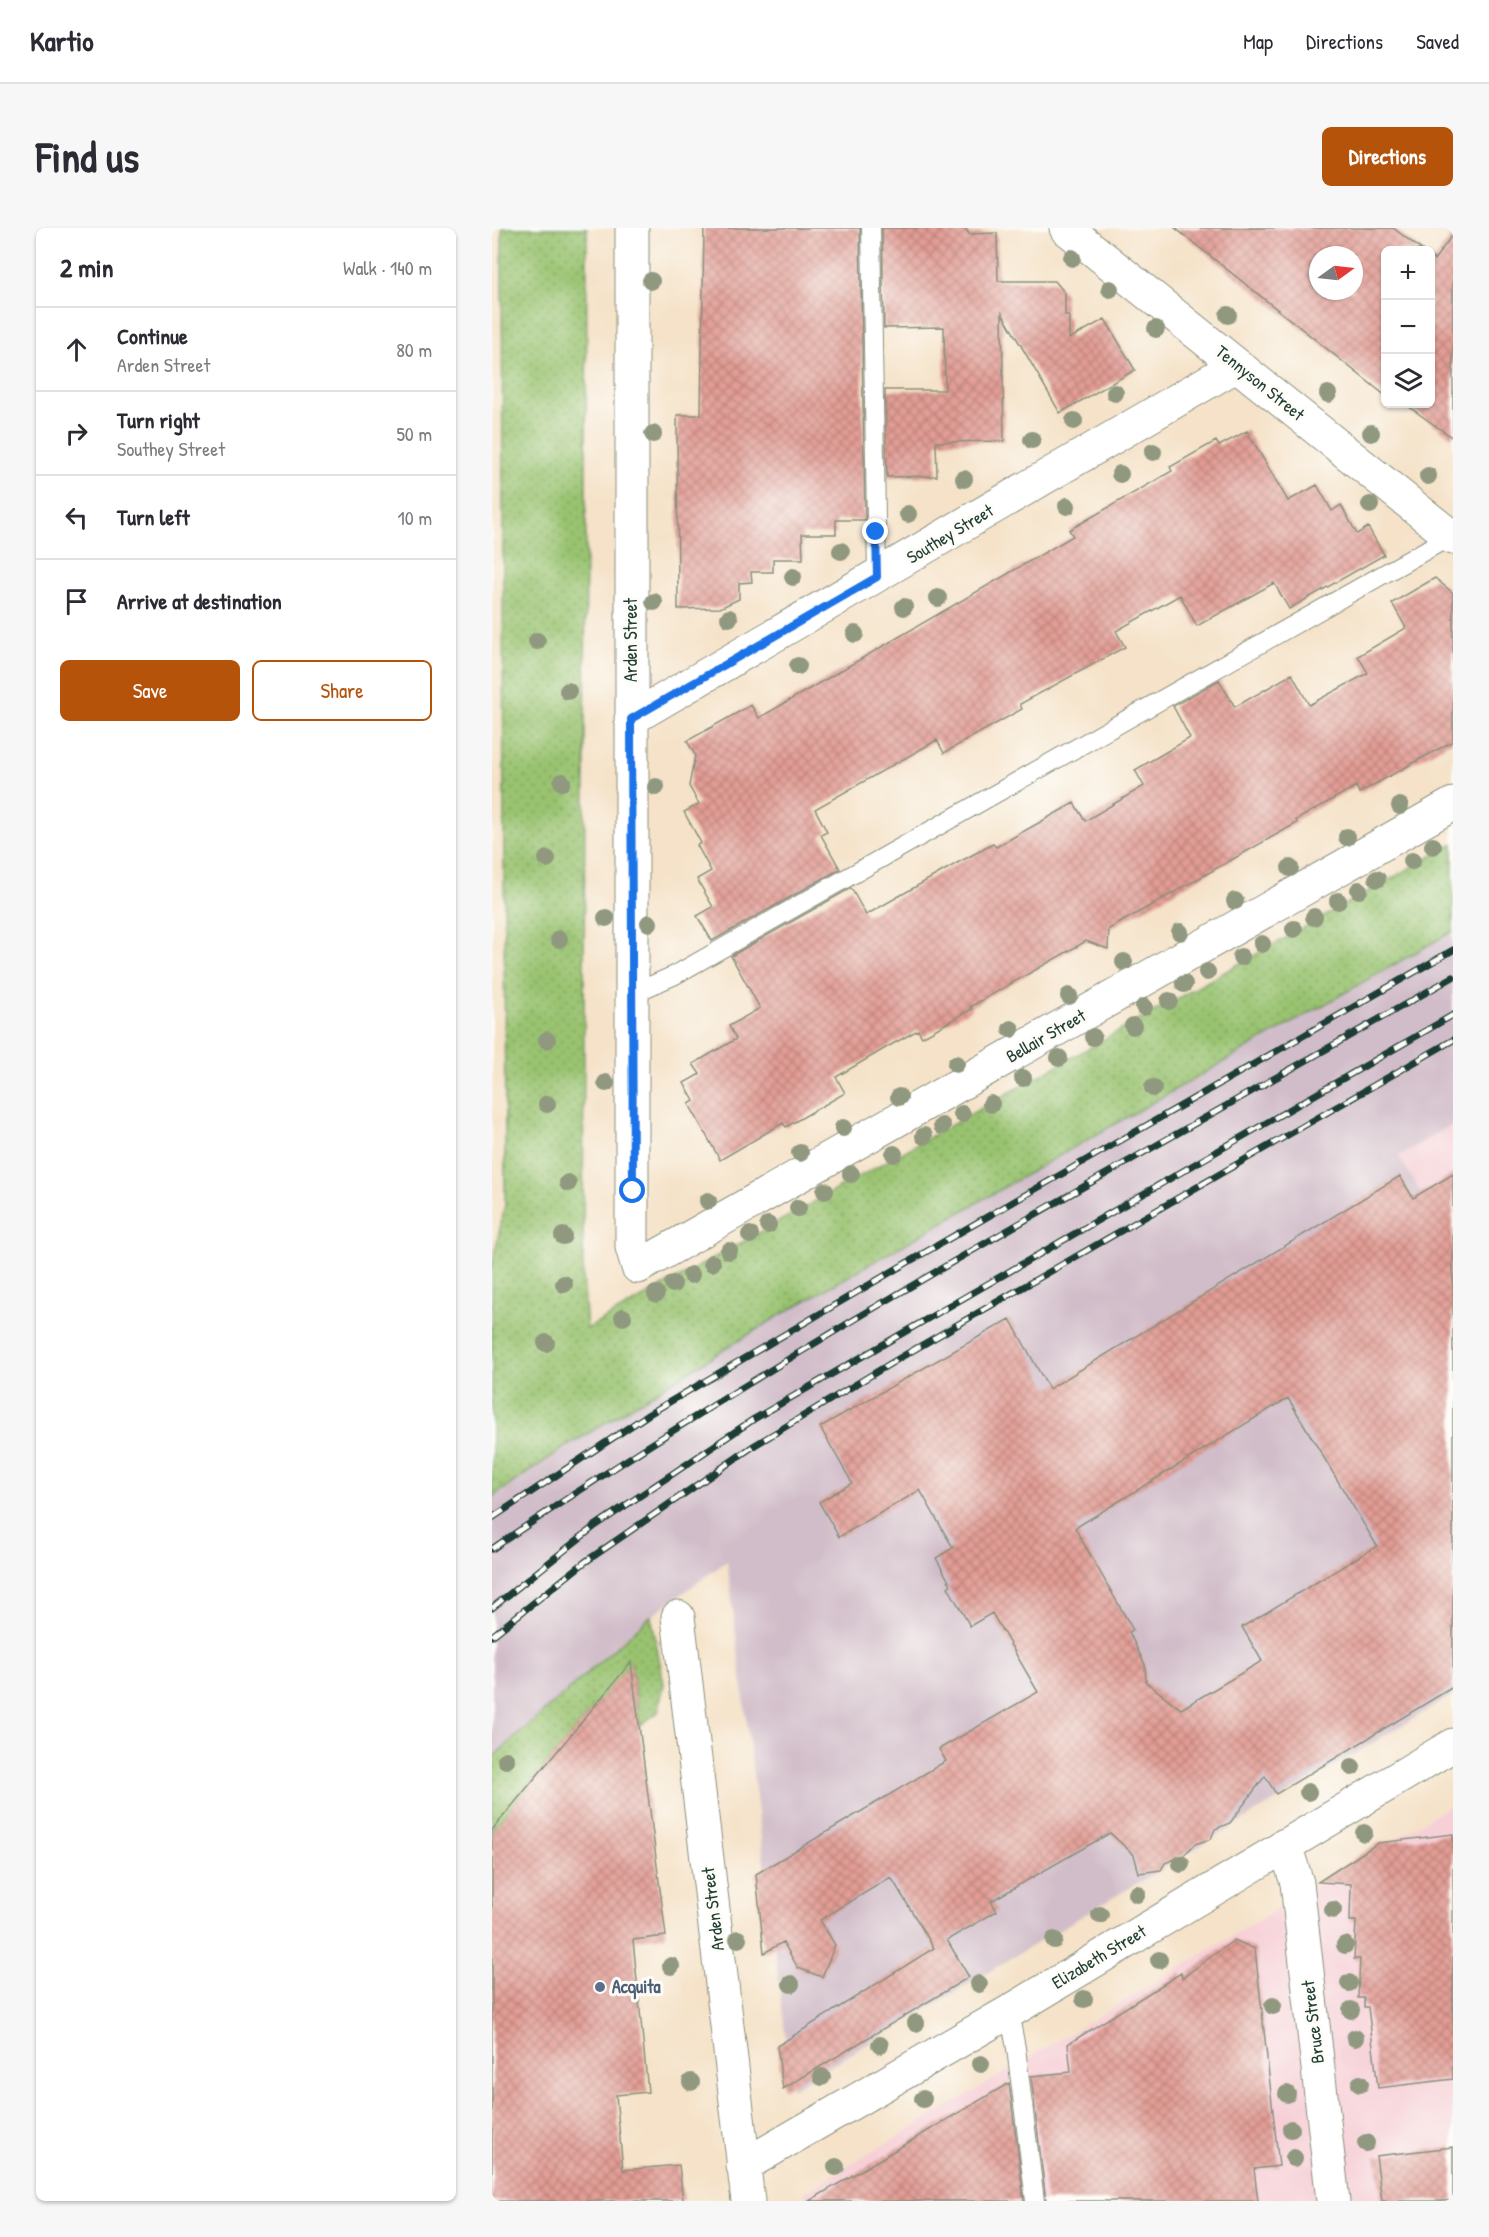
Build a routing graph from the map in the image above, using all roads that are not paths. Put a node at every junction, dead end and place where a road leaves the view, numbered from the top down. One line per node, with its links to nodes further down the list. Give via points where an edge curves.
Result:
1 (632, 228): 7 (street, Arden Street)
2 (871, 228): 6 (lane)
3 (1066, 228): 4 (street, Tennyson Street)
4 (1237, 365): 5 (street, Tennyson Street); 6 (street, Southey Street)
5 (1452, 537): 9 (lane, via 685,970)
6 (877, 577): 7 (street, Southey Street)
7 (631, 719): 9 (street, Arden Street)
8 (1453, 804): 10 (street, Bellair Street)
9 (634, 993): 10 (street, Arden Street, via 632,1247)
10 (638, 1267)
11 (678, 1617): 15 (street, Arden Street)
12 (1453, 1745): 13 (street, Elizabeth Street)
13 (1285, 1845): 14 (street, Elizabeth Street); 18 (street, Bruce Street, via 1297,1883)
14 (1009, 2012): 15 (street, Elizabeth Street); 17 (lane)
15 (743, 2166): 16 (street, Arden Street)
16 (748, 2201)
17 (1035, 2201)
18 (1333, 2201)

